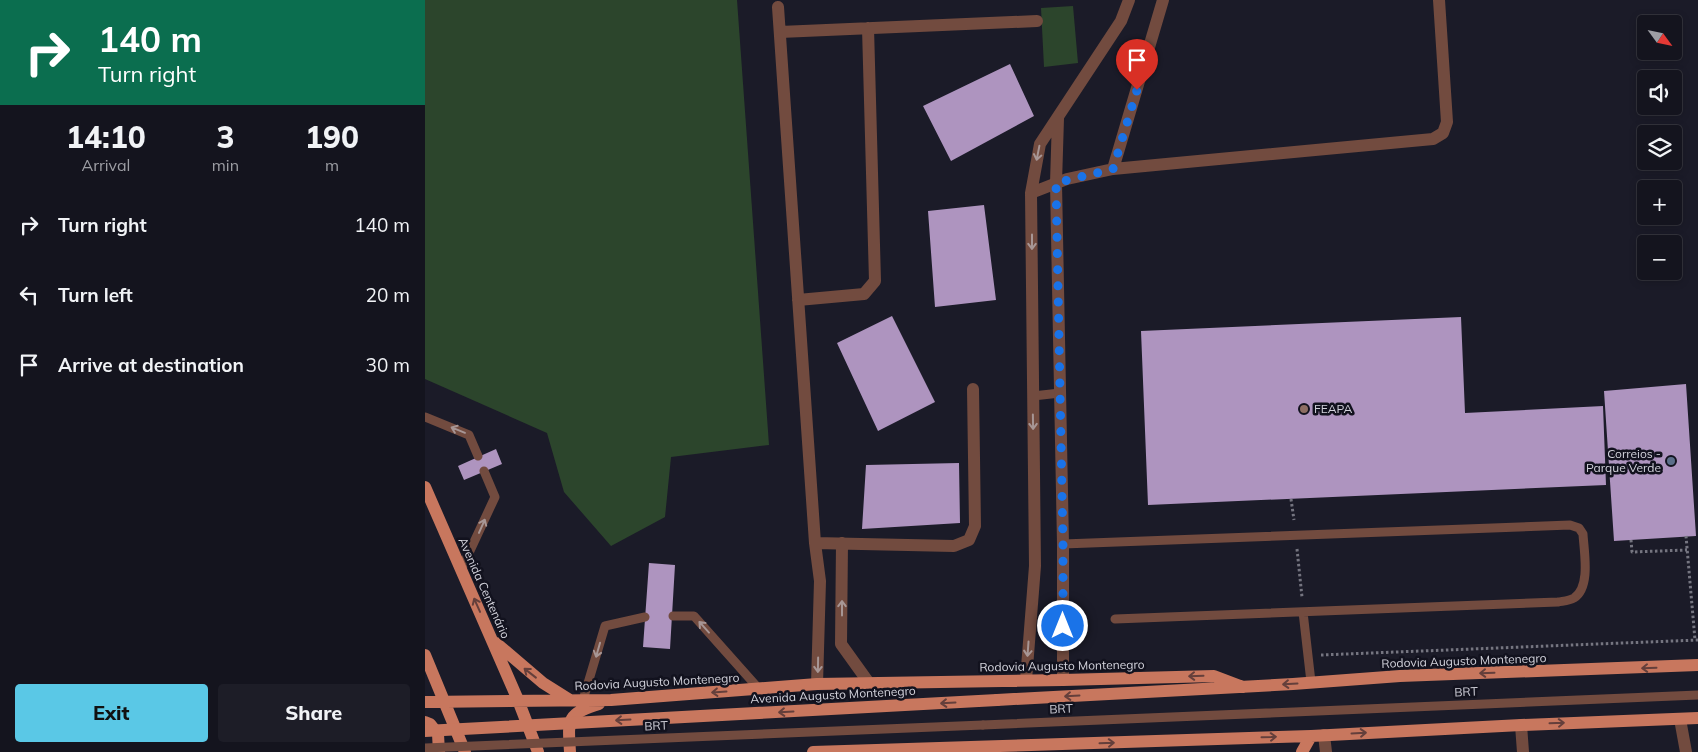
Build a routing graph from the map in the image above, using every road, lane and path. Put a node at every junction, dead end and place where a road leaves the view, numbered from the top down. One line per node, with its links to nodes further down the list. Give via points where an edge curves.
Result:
1 (1129, 0): 8 (street, via 1121,21)
2 (1163, 0): 9 (street)
3 (1439, 0): 9 (street, via 1447,122 1443,132 1433,139)
4 (778, 7): 7 (street)
5 (1037, 21): 6 (street)
6 (868, 28): 7 (street); 12 (street, via 875,281 865,294)
7 (780, 32): 12 (street)
8 (1058, 118): 10 (street); 11 (street, one-way to 11, via 1040,144)
9 (1113, 169): 10 (street)
10 (1056, 183): 11 (street); 14 (street)
11 (1031, 193): 15 (street, one-way to 15)
12 (798, 300): 24 (street)
13 (973, 389): 25 (street, via 975,526 969,540 954,546)
14 (1060, 393): 15 (lane); 26 (street)
15 (1033, 396): 40 (street, one-way to 40, via 1035,566)
16 (425, 417): 17 (lane, one-way to 16, via 469,435)
17 (478, 456)
18 (484, 471): 28 (lane, one-way to 18, via 495,497)
19 (425, 486): 28 (main road, Avenida Centenário)
20 (1291, 499): 21 (path)
21 (1295, 534): 26 (lane); 29 (path); 29 (lane, via 1570,525 1579,528 1583,534 1584,582 1581,591 1572,599)
22 (1686, 536): 27 (path)
23 (1631, 540): 27 (path, via 1632,552)
24 (815, 543): 25 (street); 36 (street, via 820,581)
25 (842, 544): 35 (street, one-way to 25)
26 (1063, 544): 41 (street)
27 (1687, 550): 34 (path)
28 (461, 570): 33 (main road, Avenida Centenário, one-way to 28)
29 (1303, 612): 32 (lane); 38 (lane)
30 (673, 616): 46 (lane, one-way to 30, via 694,616)
31 (645, 617): 49 (lane, one-way to 49, via 605,626)
32 (1115, 619)
33 (492, 639): 48 (main road, Avenida Centenário); 49 (main road, one-way to 33, via 537,678)
34 (1697, 640): 38 (path)
35 (841, 644): 36 (street); 43 (street)
36 (818, 645): 44 (street, one-way to 44)
37 (425, 655): 52 (main road)
38 (1309, 656): 42 (lane)
39 (1698, 665): 42 (main road, Rodovia Augusto Montenegro, one-way to 42)
40 (1026, 680): 41 (main road, Rodovia Augusto Montenegro); 43 (main road, Rodovia Augusto Montenegro)
41 (1063, 680): 45 (main road, Rodovia Augusto Montenegro, one-way to 41, via 1214,676)
42 (1311, 682): 45 (main road, Rodovia Augusto Montenegro, one-way to 45)
43 (869, 683): 44 (main road, Rodovia Augusto Montenegro)
44 (817, 684): 46 (main road, Rodovia Augusto Montenegro)
45 (1243, 687): 57 (main road, Avenida Augusto Montenegro, one-way to 57, bridge)
46 (759, 689): 50 (main road, Rodovia Augusto Montenegro, one-way to 50)
47 (1698, 695): 60 (lane, BRT, bridge)
48 (518, 700): 49 (main road, Rodovia Augusto Montenegro); 52 (main road, Rodovia Augusto Montenegro); 63 (main road, Avenida Centenário)
49 (577, 700): 50 (main road, Rodovia Augusto Montenegro)
50 (611, 700): 64 (main road, via 577,712 569,725)
51 (425, 702): 52 (main road, Rodovia Augusto Montenegro)
52 (446, 703): 62 (main road)
53 (1698, 718): 54 (main road)
54 (1680, 719): 56 (main road, one-way to 54); 69 (street)
55 (425, 722): 61 (main road, via 438,734)
56 (1521, 725): 58 (main road, one-way to 56); 68 (street)
57 (425, 731)
58 (1324, 734): 59 (main road); 67 (street)
59 (1311, 736): 65 (main road, one-way to 59); 66 (main road)
60 (425, 748)
61 (439, 752)
62 (465, 752)
63 (538, 752)
64 (571, 752)
65 (813, 752)
66 (1302, 752)
67 (1326, 752)
68 (1523, 752)
69 (1686, 752)

